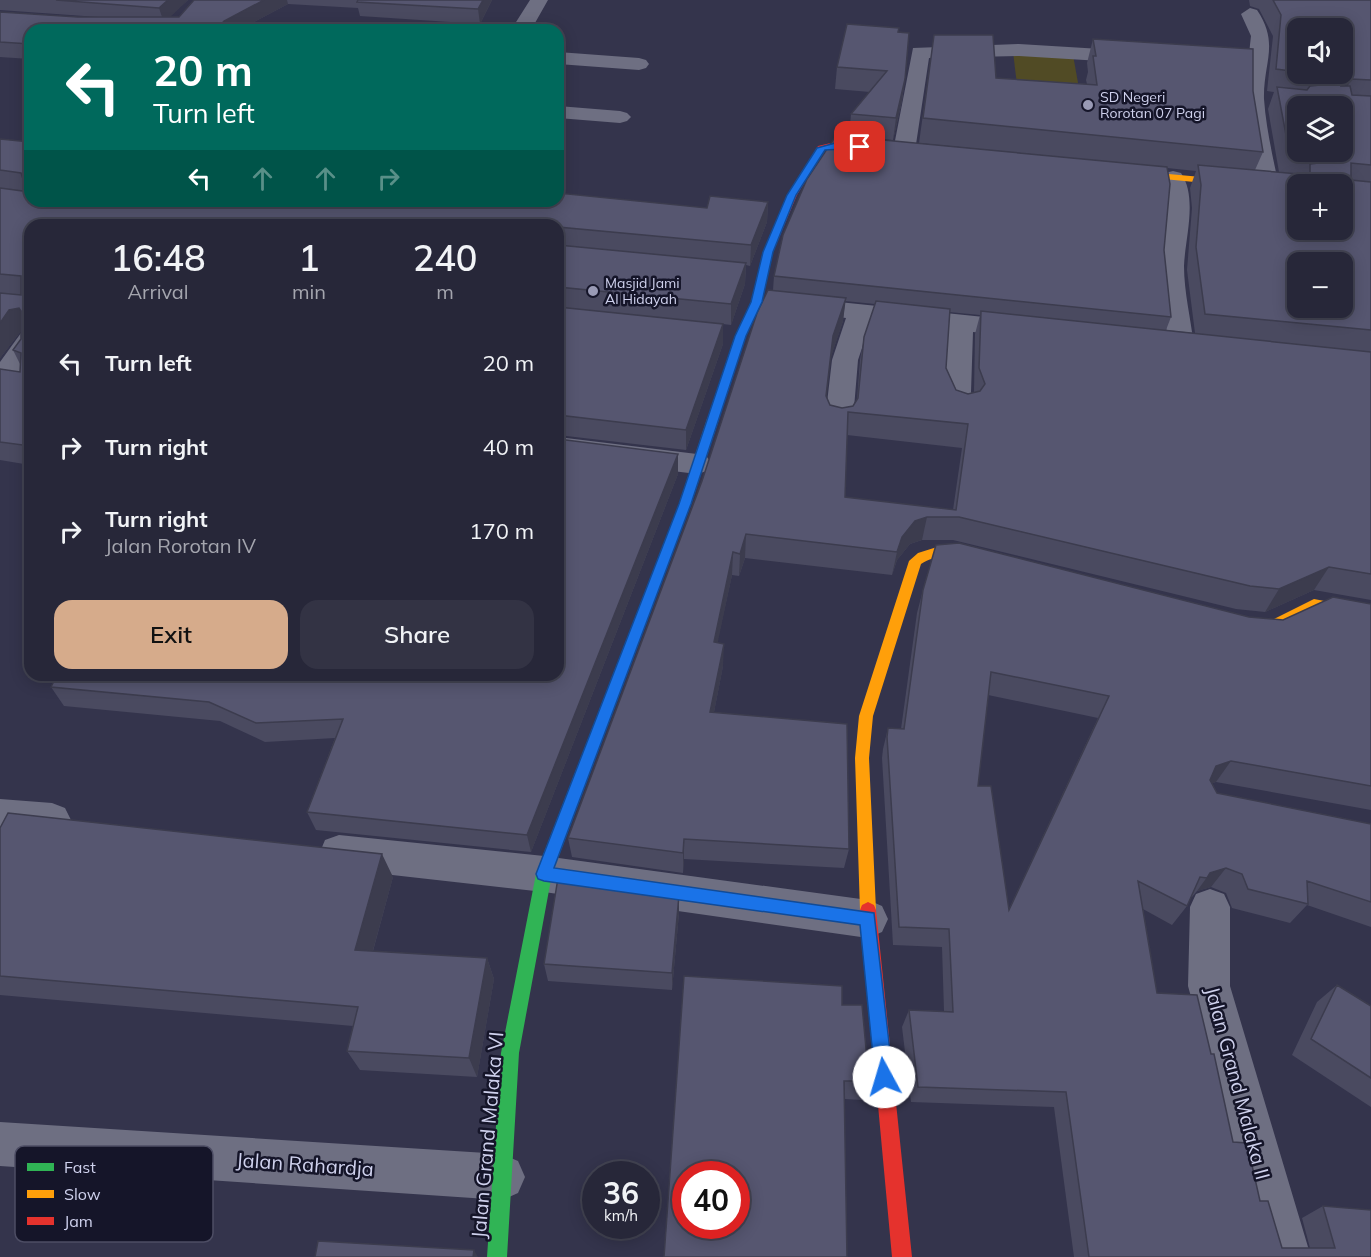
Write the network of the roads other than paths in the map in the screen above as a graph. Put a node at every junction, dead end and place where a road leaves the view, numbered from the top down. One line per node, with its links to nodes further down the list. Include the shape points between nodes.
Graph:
1 (539, 0): 3 (street)
2 (1250, 14): 8 (street, via 1261,36)
3 (525, 24)
4 (564, 58): 6 (street)
5 (1155, 58): 13 (street, via 1019,50 923,50 917,56)
6 (639, 64)
7 (1233, 64): 8 (street)
8 (1256, 66): 9 (street)
9 (1254, 98): 10 (street); 16 (street)
10 (1276, 101)
11 (564, 112): 12 (street)
12 (620, 117)
13 (909, 151): 18 (street, Jalan Grand Malaka VI, via 839,144 821,148 792,195 768,252 751,275)
14 (1114, 172): 15 (street)
15 (1173, 178): 16 (street); 23 (street, via 1178,201 1169,344)
16 (1268, 186): 17 (street)
17 (1287, 188)
18 (756, 302): 19 (street); 28 (street, Jalan Grand Malaka VI, via 729,335)
19 (861, 312): 20 (street); 26 (street, via 845,360)
20 (960, 322): 21 (street); 25 (street, via 957,392)
21 (1053, 332)
22 (24, 348): 24 (street, via 4,376)
23 (1210, 348)
24 (24, 381)
25 (963, 406)
26 (839, 420)
27 (564, 448): 28 (street)
28 (698, 464): 35 (street, Jalan Grand Malaka VI)
29 (987, 562): 37 (street, via 938,552 922,554 915,561 866,716 862,758)
30 (1371, 615): 31 (street, via 1314,604 1269,627)
31 (1246, 625)
32 (0, 815): 33 (street)
33 (83, 824)
34 (307, 848): 35 (street)
35 (544, 874): 37 (street); 41 (street, Jalan Grand Malaka VI, via 510,1053)
36 (1210, 907): 44 (street, Jalan Grand Malaka II, via 1209,986)
37 (868, 919): 43 (street)
38 (0, 1144): 39 (street, Jalan Rahardja)
39 (30, 1146)
40 (213, 1158): 41 (street, Jalan Rahardja)
41 (502, 1177): 42 (street, Jalan Grand Malaka VI)
42 (497, 1257)
43 (902, 1257)
44 (1287, 1257)

